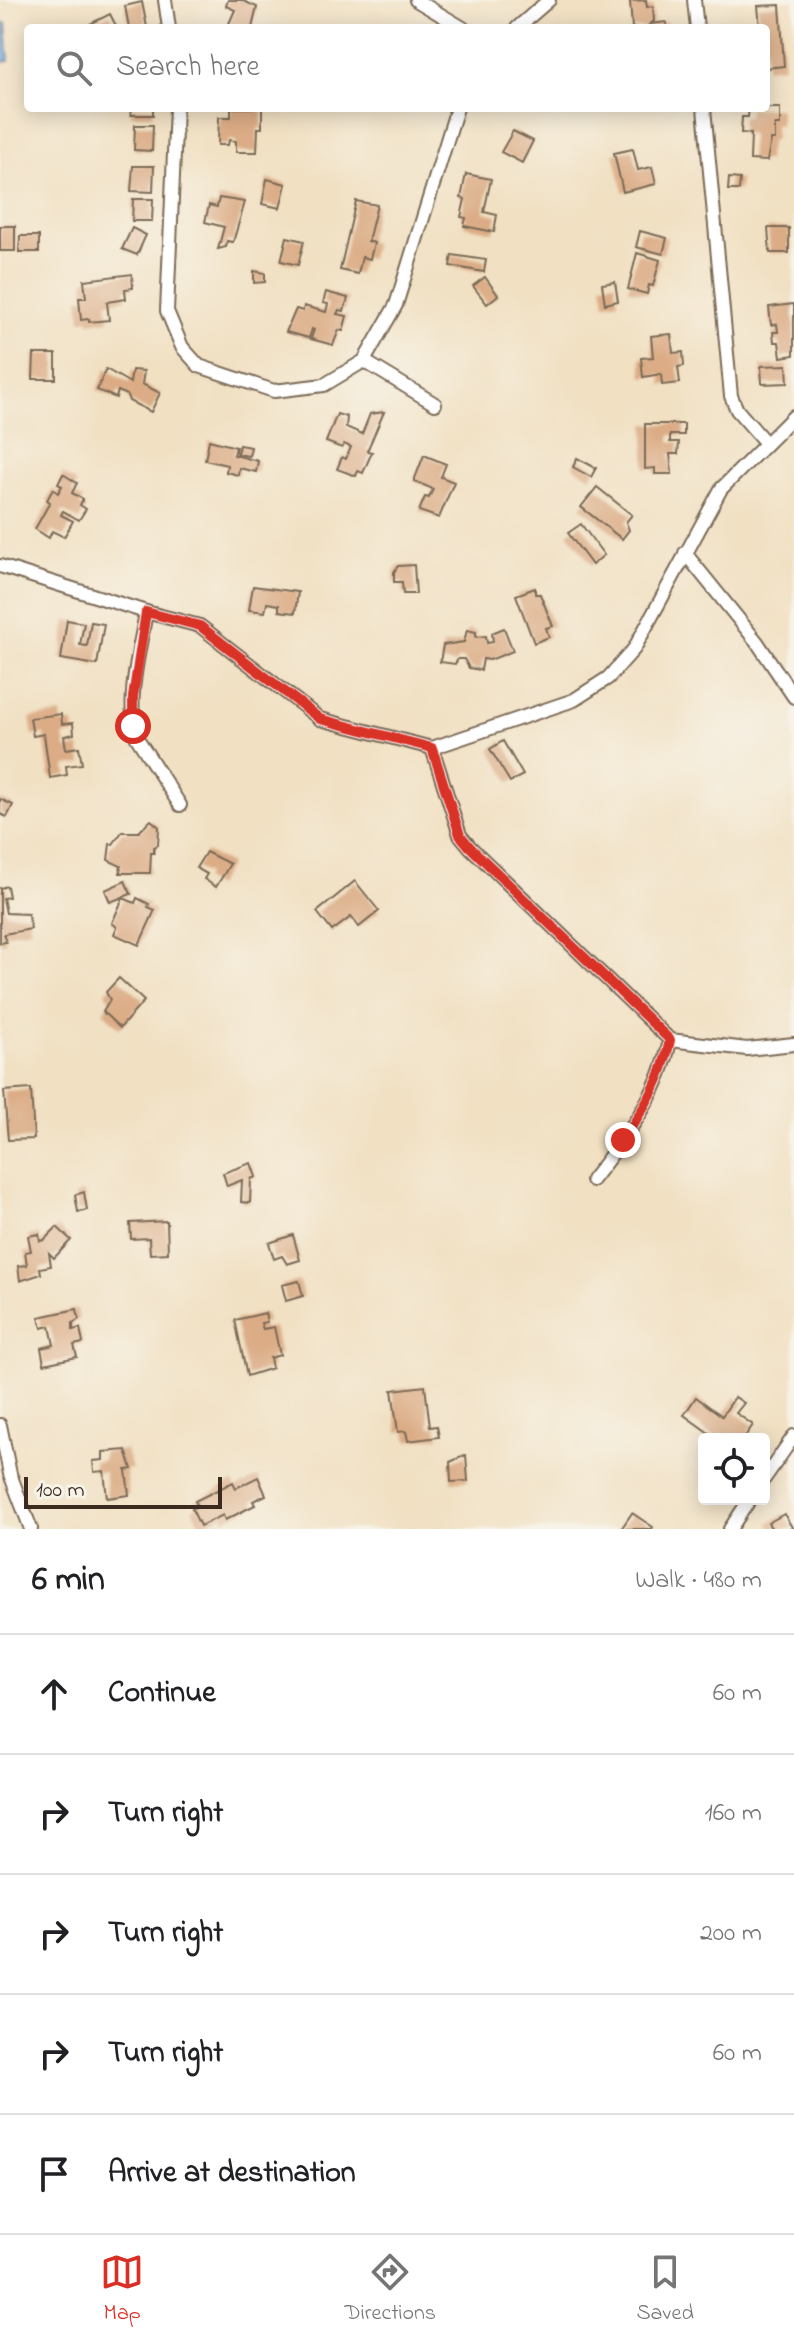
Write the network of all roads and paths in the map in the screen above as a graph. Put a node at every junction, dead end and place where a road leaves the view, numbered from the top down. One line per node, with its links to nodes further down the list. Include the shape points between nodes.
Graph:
1 (165, 0): 5 (street)
2 (416, 0): 6 (street)
3 (549, 0): 7 (street)
4 (694, 0): 8 (street)
5 (168, 24)
6 (456, 24)
7 (522, 24)
8 (697, 24)
9 (176, 112): 12 (street, via 167,311 182,347 199,366 274,391 324,385)
10 (456, 112): 12 (street, via 396,305)
11 (704, 112): 15 (street, via 731,396)
12 (364, 361): 13 (street)
13 (435, 404)
14 (794, 416): 15 (street)
15 (765, 442): 16 (street, via 721,489)
16 (685, 553): 19 (street); 20 (street, via 634,649 608,678 574,700)
17 (0, 566): 18 (street)
18 (146, 612): 20 (street, via 200,626 320,719); 21 (street, via 133,726)
19 (794, 697)
20 (432, 748): 22 (street, via 460,835)
21 (180, 805)
22 (670, 1040): 23 (street, via 747,1049); 24 (street, via 652,1095)
23 (794, 1044)
24 (592, 1180)
25 (0, 1425): 29 (street, via 10,1474)
26 (794, 1436): 27 (street)
27 (770, 1470)
28 (746, 1505): 30 (street)
29 (31, 1529)
30 (730, 1529)

